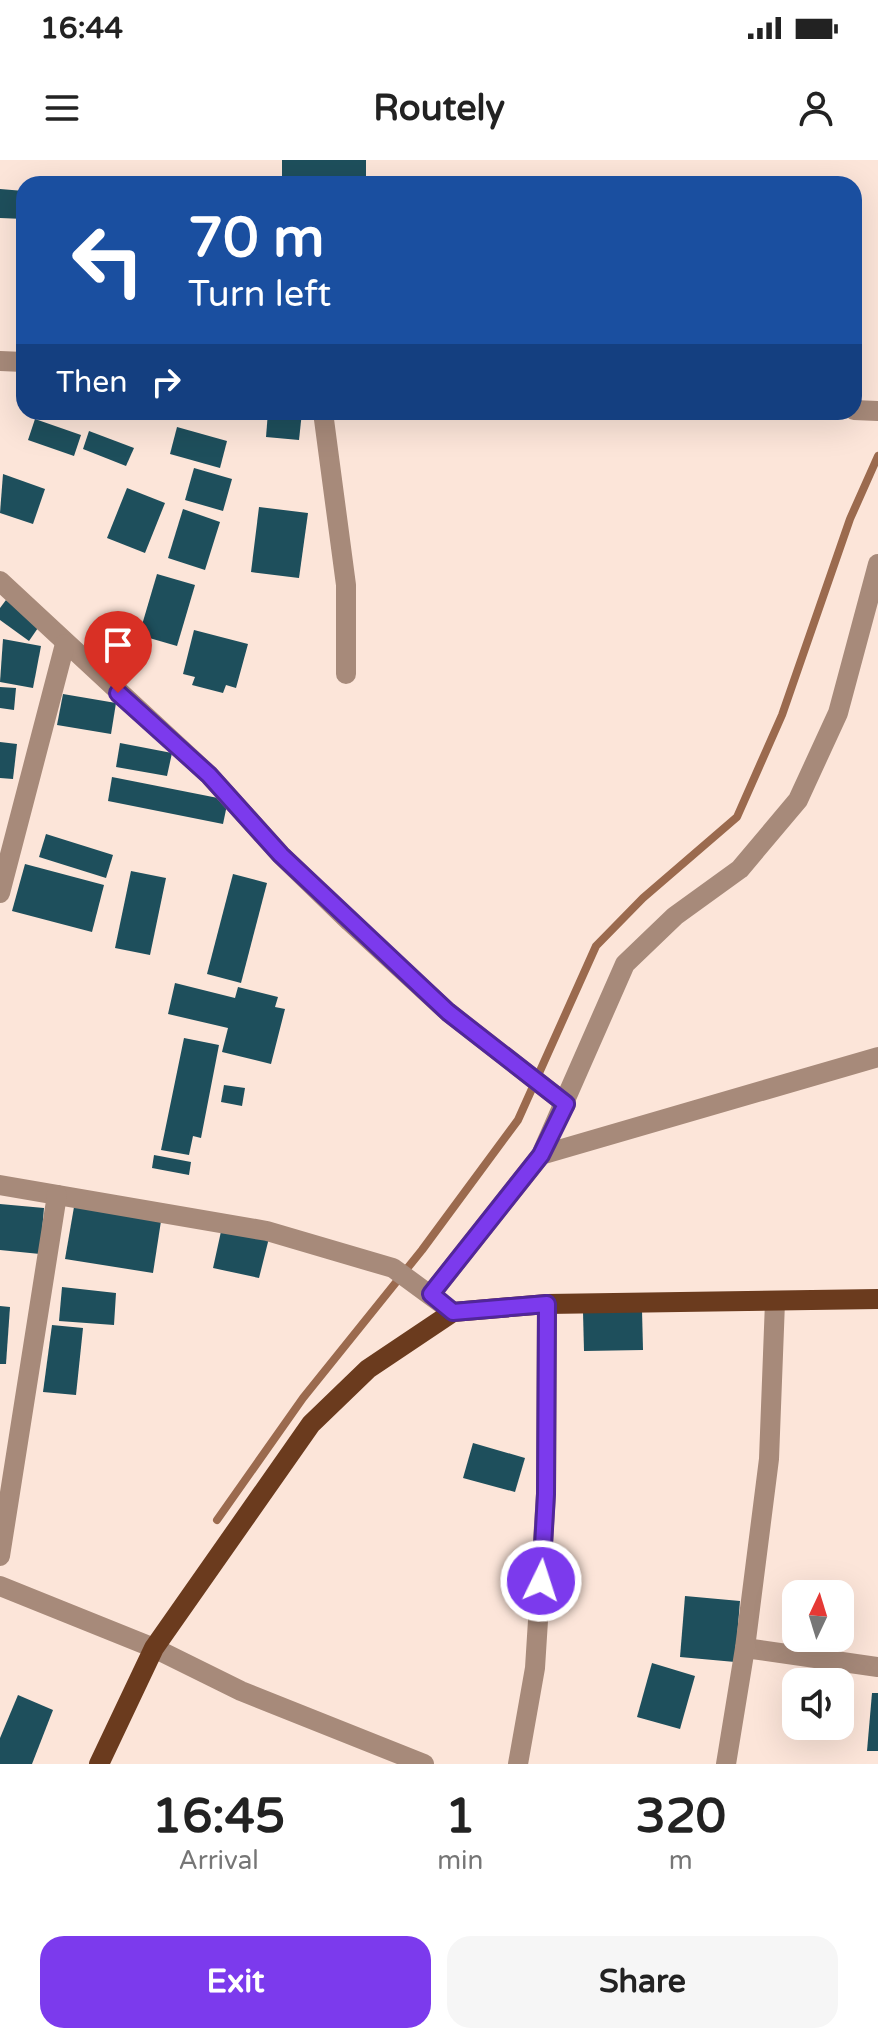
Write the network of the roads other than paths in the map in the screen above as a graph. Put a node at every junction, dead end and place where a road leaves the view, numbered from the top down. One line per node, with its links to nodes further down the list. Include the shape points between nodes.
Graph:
1 (324, 420): 5 (street, via 346,585)
2 (878, 564): 8 (street, via 838,713 798,800 740,869 675,916 625,964)
3 (0, 581): 4 (street)
4 (65, 644): 6 (street); 8 (street, via 209,775 350,922 448,1012)
5 (346, 674)
6 (0, 893)
7 (878, 1057): 9 (street)
8 (560, 1099): 9 (street)
9 (541, 1155): 12 (street)
10 (0, 1185): 11 (street)
11 (57, 1195): 12 (street, via 267,1231 401,1275); 17 (street)
12 (431, 1294): 16 (street)
13 (878, 1299): 14 (main road)
14 (775, 1302): 15 (main road); 20 (street, via 769,1459)
15 (547, 1304): 16 (main road); 24 (street, via 546,1494 535,1668)
16 (453, 1312): 19 (main road, via 368,1369 311,1424)
17 (0, 1556)
18 (0, 1586): 19 (street)
19 (154, 1648): 22 (street, via 241,1691); 23 (main road)
20 (745, 1648): 21 (street); 25 (street)
21 (878, 1667)
22 (411, 1762)
23 (99, 1764)
24 (518, 1764)
25 (726, 1764)

